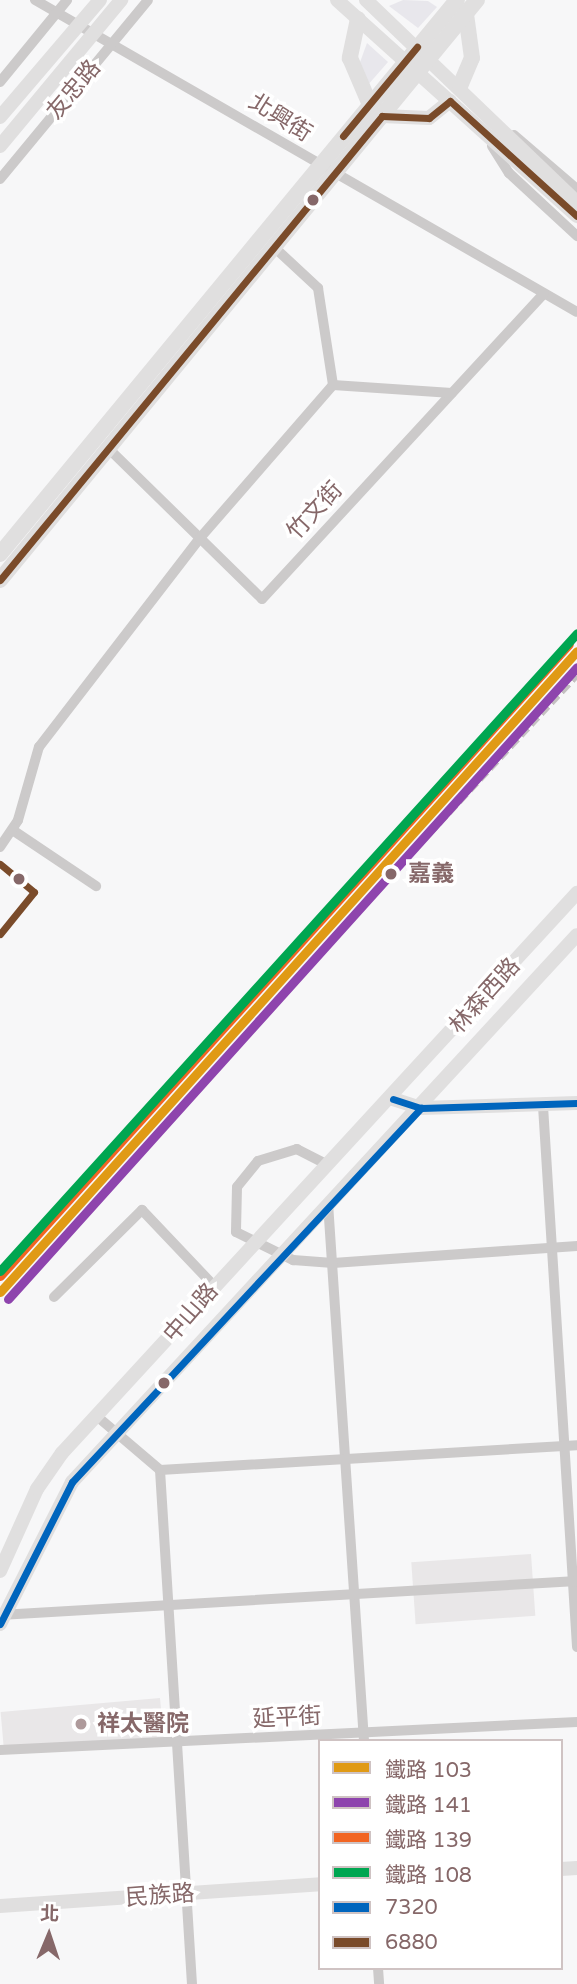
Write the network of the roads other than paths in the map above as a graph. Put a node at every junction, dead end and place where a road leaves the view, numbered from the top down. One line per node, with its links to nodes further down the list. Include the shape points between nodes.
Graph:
1 (35, 0): 10 (street, 北興街)
2 (67, 0): 10 (street)
3 (100, 0): 12 (main road, 友忠路)
4 (121, 0): 13 (main road, 友忠路)
5 (148, 0): 14 (street, 友忠路)
6 (337, 0): 11 (main road)
7 (477, 0): 9 (main road)
8 (372, 1): 15 (main road)
9 (456, 4): 15 (main road); 16 (main road); 20 (main road, via 472,58)
10 (56, 14): 12 (street, 北興街); 19 (street)
11 (358, 19): 17 (main road); 22 (main road, via 350,58)
12 (78, 27): 13 (street, 北興街); 24 (main road, 友忠路)
13 (93, 36): 14 (street, 北興街); 25 (main road, 友忠路)
14 (112, 44): 27 (street, 北興街); 29 (street, 友忠路)
15 (418, 47): 16 (main road); 17 (main road)
16 (430, 59): 18 (main road); 20 (main road)
17 (404, 61): 18 (main road); 22 (main road)
18 (419, 73): 21 (main road); 22 (main road)
19 (0, 82)
20 (460, 86): 23 (main road)
21 (450, 101): 22 (main road, via 429,118); 23 (main road)
22 (376, 111): 27 (main road); 28 (main road)
23 (477, 116): 26 (main road); 26 (street); 30 (street, via 536,144); 35 (street, via 509,173)
24 (0, 117)
25 (0, 146)
26 (517, 154): 31 (street); 32 (main road); 33 (main road); 34 (street)
27 (318, 166): 28 (street, 北興街); 43 (main road)
28 (335, 175): 36 (main road); 37 (street, 北興街)
29 (0, 179)
30 (577, 180)
31 (577, 189)
32 (577, 202)
33 (577, 216)
34 (577, 228)
35 (577, 236)
36 (275, 248): 39 (street, via 318,288); 41 (main road)
37 (543, 294): 38 (street, 北興街); 40 (street, 竹文街)
38 (577, 312)
39 (333, 385): 40 (street); 42 (street)
40 (452, 393): 42 (street, 竹文街, via 262,599)
41 (109, 449): 42 (street, 竹文街); 44 (main road)
42 (200, 538): 45 (street, via 39,747)
43 (0, 554)
44 (0, 580)
45 (13, 831): 46 (street); 47 (street)
46 (0, 847)
47 (96, 886)
48 (577, 893): 49 (main road, 林森西路)
49 (570, 908): 51 (main road, 林森西路)
50 (577, 935): 54 (main road, 林森西路)
51 (393, 1099): 54 (main road); 55 (main road, 中山路)
52 (577, 1103): 53 (main road)
53 (543, 1106): 54 (main road); 59 (street)
54 (421, 1108): 56 (main road, 中山路)
55 (326, 1164): 57 (main road, 中山路); 57 (street, via 297,1149 271,1154 245,1171 234,1203 236,1233)
56 (328, 1203): 60 (main road, 中山路); 61 (street)
57 (253, 1241): 60 (street); 62 (main road, 中山路)
58 (577, 1246): 59 (street)
59 (550, 1247): 61 (street); 67 (street)
60 (280, 1254): 61 (street); 65 (main road, 中山路)
61 (333, 1263): 68 (street)
62 (214, 1286): 63 (street, via 142,1210); 64 (main road, 中山路)
63 (54, 1297)
64 (99, 1418): 65 (street); 70 (main road, 中山路, via 48,1470)
65 (116, 1436): 69 (street); 74 (main road, 中山路, via 63,1495)
66 (577, 1445): 67 (street)
67 (564, 1446): 68 (street); 71 (street)
68 (348, 1459): 69 (street); 72 (street)
69 (160, 1471): 73 (street)
70 (0, 1571)
71 (575, 1581): 72 (street); 75 (street)
72 (356, 1597): 73 (street); 77 (street)
73 (167, 1607): 74 (street); 78 (street)
74 (1, 1619)
75 (577, 1647)
76 (577, 1722): 77 (street, 延平街)
77 (364, 1737): 78 (street, 延平街)
78 (177, 1745): 79 (street, 延平街); 81 (street)
79 (0, 1750)
80 (318, 1884): 81 (main road, 民族路)
81 (186, 1895): 82 (main road, 民族路); 83 (street)
82 (0, 1906)
83 (192, 1984)

